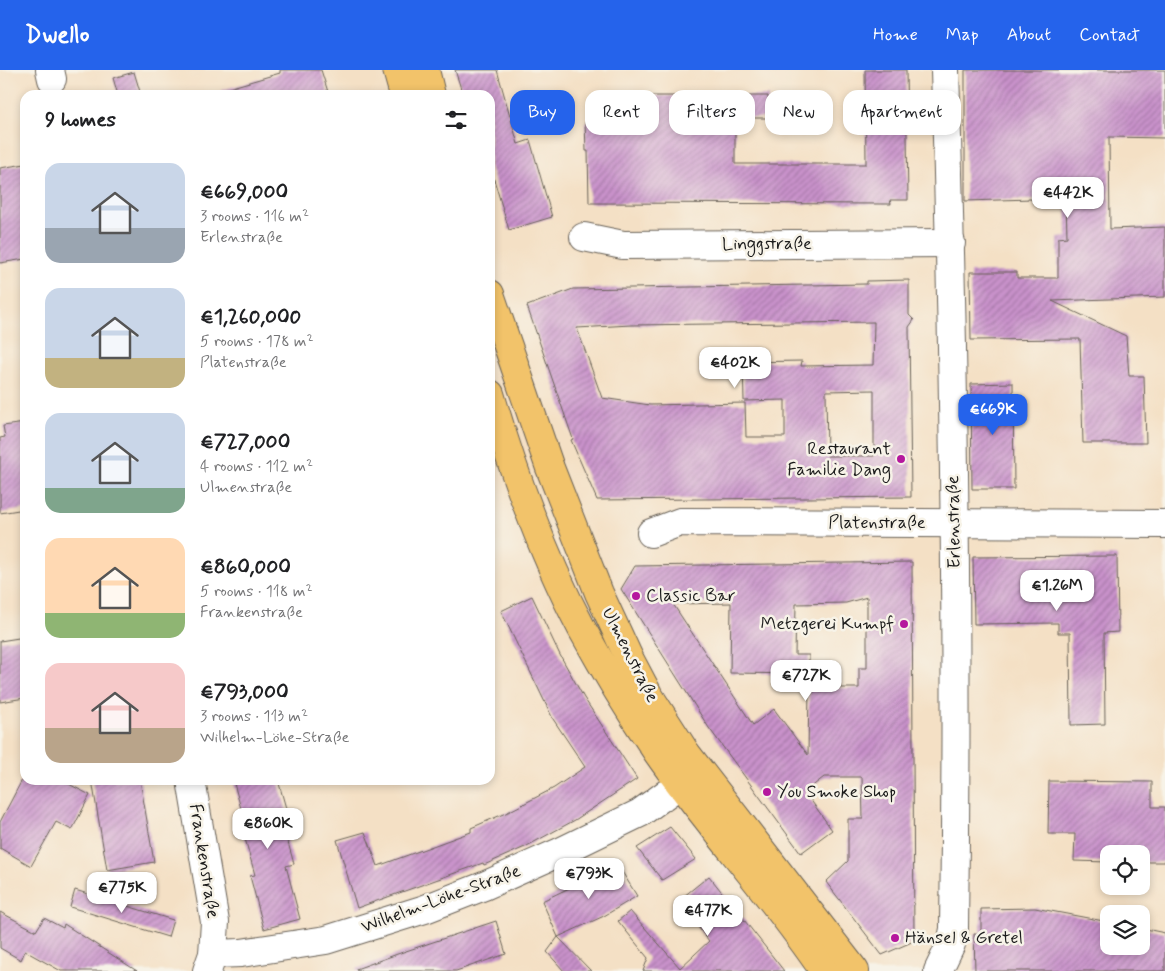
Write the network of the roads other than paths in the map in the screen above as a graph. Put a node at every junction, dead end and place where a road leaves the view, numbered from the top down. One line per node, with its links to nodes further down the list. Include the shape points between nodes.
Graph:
1 (396, 70): 4 (main road)
2 (424, 70): 5 (main road)
3 (945, 70): 7 (street, Erlenstraße)
4 (402, 90)
5 (430, 90)
6 (584, 237): 7 (street, Linggstraße, via 623,245)
7 (951, 243): 10 (street, Erlenstraße)
8 (495, 309): 17 (main road, Ulmenstraße, via 572,525 632,665 686,752)
9 (495, 409): 13 (main road, Ulmenstraße, via 541,537 578,620 639,724)
10 (954, 524): 11 (street, Platenstraße); 12 (street, Platenstraße, via 680,522); 18 (street, Erlenstraße, via 957,760 954,929 951,944)
11 (1165, 524)
12 (651, 533)
13 (680, 784): 15 (street, Wilhelm-Löhe-Straße, via 640,813 484,886 425,909 326,940 241,953); 16 (main road, Ulmenstraße)
14 (193, 785): 15 (street, Frankenstraße, via 214,915)
15 (210, 963)
16 (824, 971)
17 (855, 971)
18 (938, 971)

